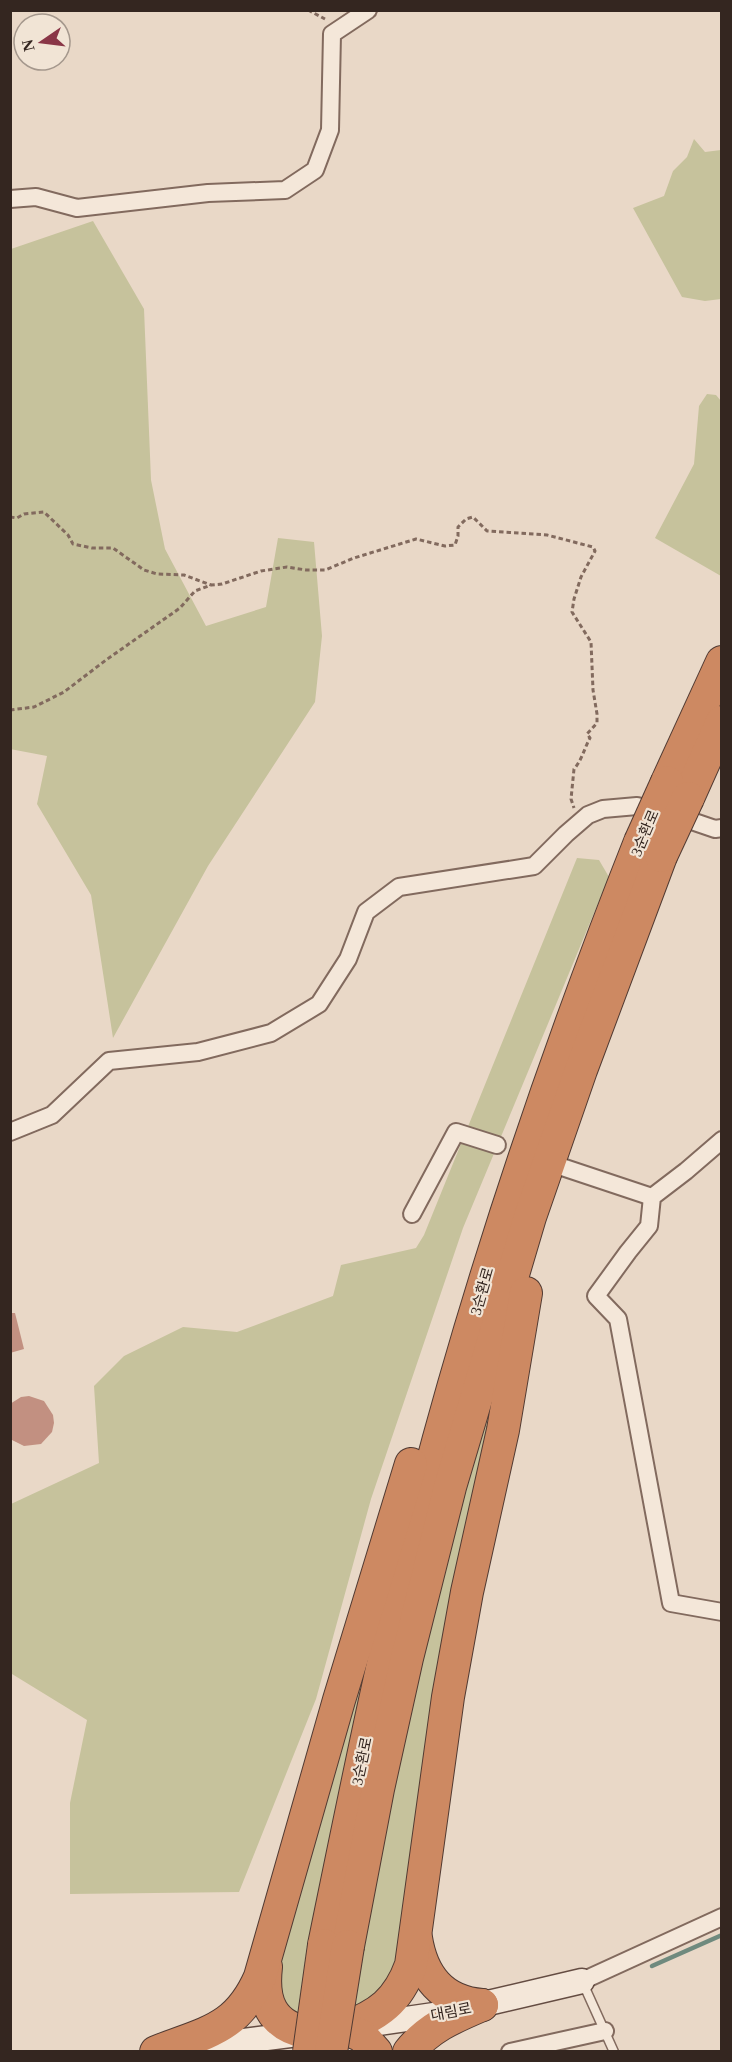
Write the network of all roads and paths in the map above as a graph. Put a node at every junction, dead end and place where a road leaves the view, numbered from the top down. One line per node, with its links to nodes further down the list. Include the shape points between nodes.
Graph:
1 (368, 10): 2 (street, via 332,34 330,130 315,170 285,190 208,193 77,208 36,197)
2 (10, 199)
3 (10, 517): 4 (path, via 44,512 73,544 114,548 144,570 184,575)
4 (211, 585): 6 (path, via 195,591 180,608 64,692 34,707); 9 (path, via 287,567 325,570 416,539 455,545 458,527 473,517 487,531 548,535 593,547 595,551 581,577 572,612 591,642 597,714 597,723 587,734 590,738 571,782 573,807)
5 (722, 662): 8 (highway, 3순환로)
6 (10, 710)
7 (722, 722): 8 (highway, 3순환로)
8 (677, 790): 11 (highway, 3순환로, bridge)
9 (588, 815): 10 (street, via 603,809 637,806); 13 (street, via 534,866 399,887 366,912 348,958 319,1004 271,1033 198,1052 109,1061 52,1115)
10 (722, 828)
11 (650, 849): 12 (highway, 3순환로, via 588,974); 16 (highway, 3순환로)
12 (564, 1044): 22 (highway, 3순환로, via 492,1255 424,1493 371,1717); 23 (highway, via 411,1465)
13 (10, 1132)
14 (722, 1140): 17 (street)
15 (497, 1144): 18 (street, via 456,1132)
16 (555, 1160): 17 (street); 21 (highway, via 448,1697); 22 (highway, 3순환로, via 530,1217 450,1488)
17 (652, 1197): 19 (street, via 649,1226 596,1296 618,1319 671,1603)
18 (412, 1214)
19 (722, 1612)
20 (722, 1917): 24 (street, 대림로)
21 (416, 1938): 25 (highway, via 423,1967 436,1984 462,2002); 27 (highway, via 411,1965 395,1997 371,2016)
22 (336, 1945): 27 (highway, bridge)
23 (266, 1961): 27 (highway, via 265,1988 272,2011 287,2027); 28 (highway, via 253,1994 232,2019)
24 (582, 1981): 25 (street, 대림로); 26 (lane)
25 (482, 2006): 27 (street, 대림로); 32 (highway, via 433,2028)
26 (605, 2031): 33 (street); 34 (lane)
27 (323, 2041): 29 (street, 대림로); 30 (highway); 31 (highway, via 363,2036)
28 (156, 2052)
29 (166, 2052)
30 (280, 2052)
31 (376, 2052)
32 (409, 2052)
33 (510, 2052)
34 (614, 2052)

